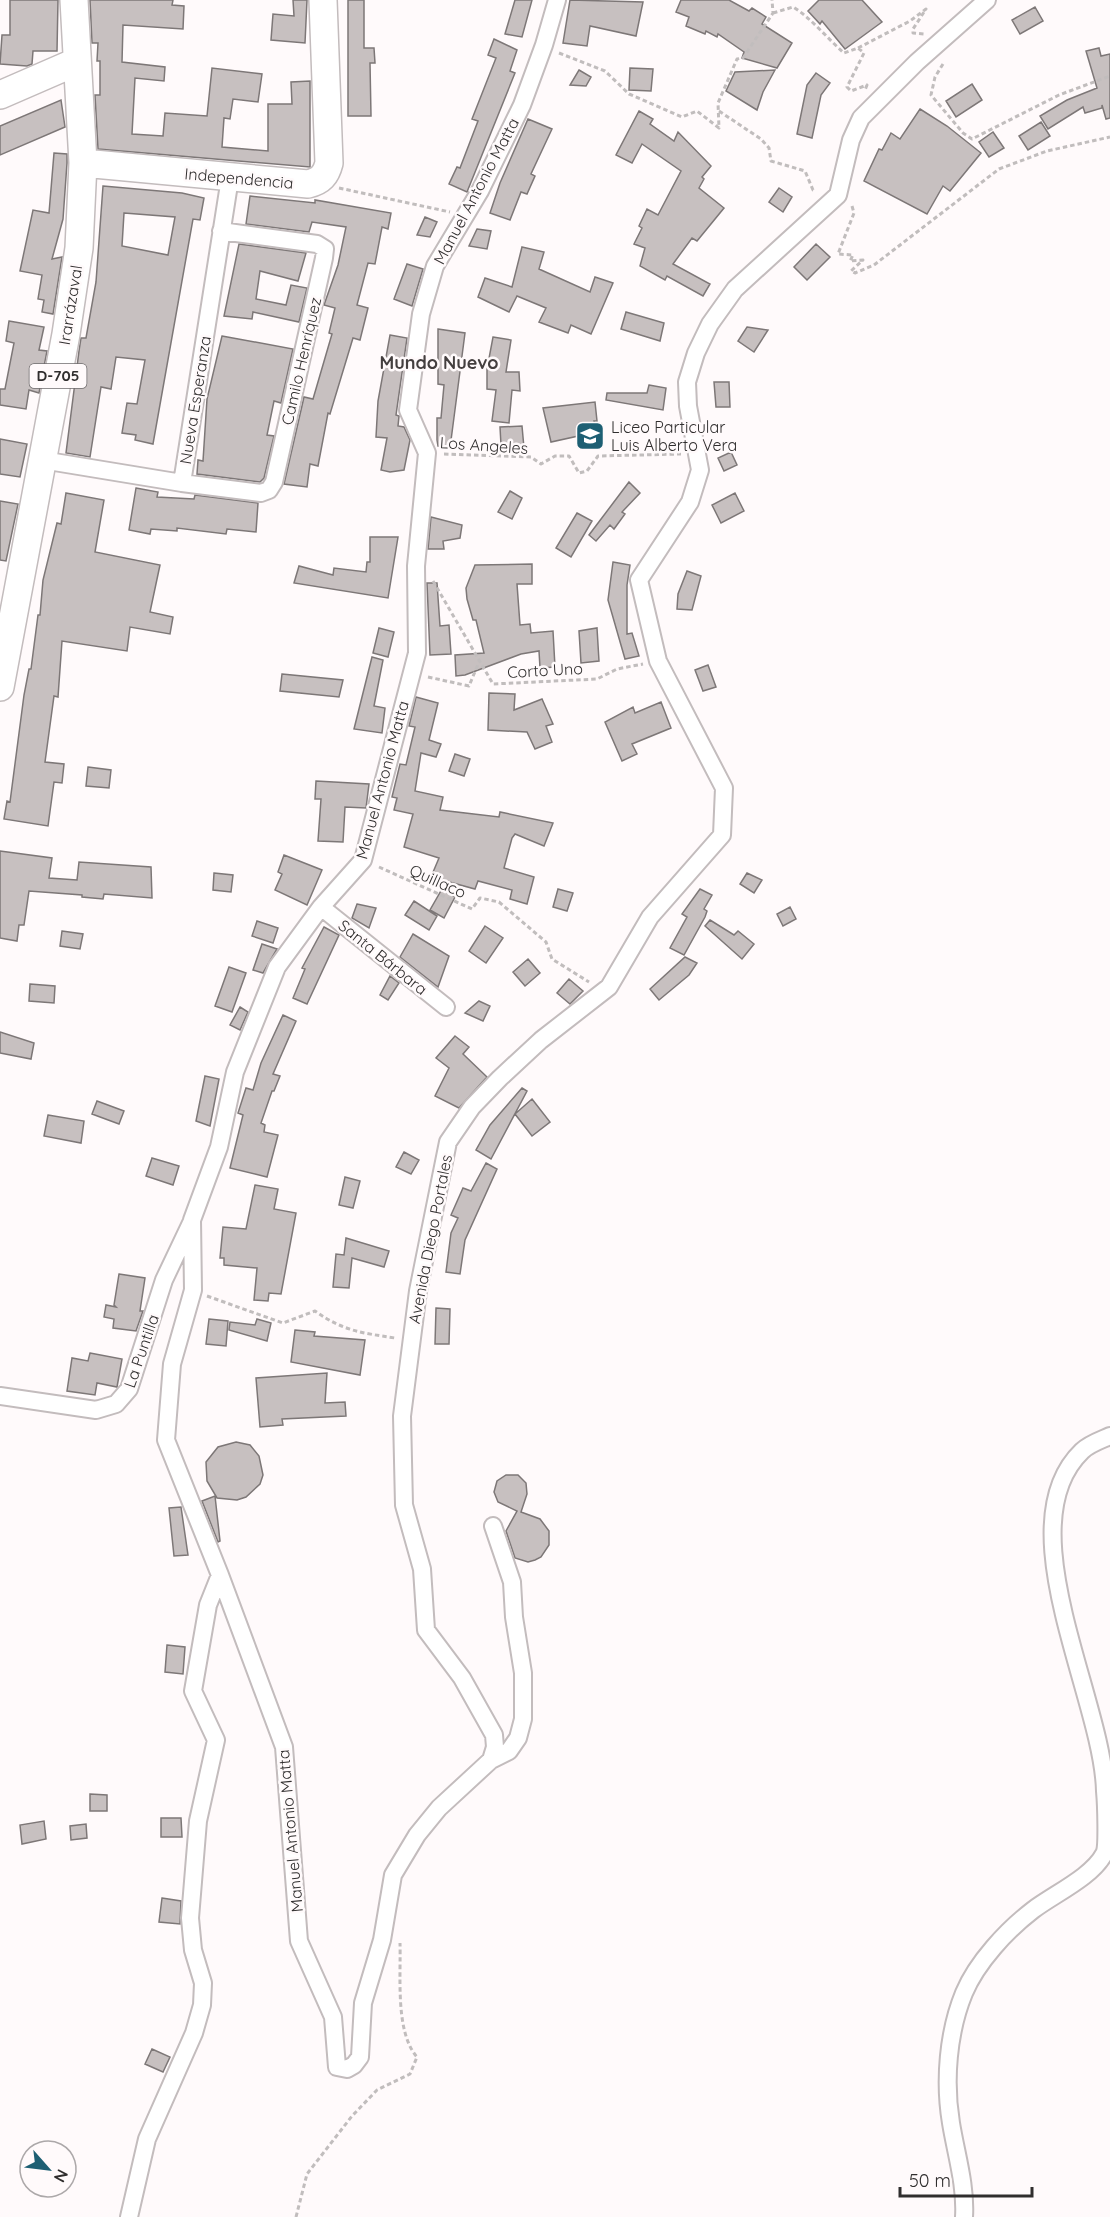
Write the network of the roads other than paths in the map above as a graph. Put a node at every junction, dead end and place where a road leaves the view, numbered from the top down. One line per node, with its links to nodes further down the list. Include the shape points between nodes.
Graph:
1 (74, 0): 5 (main road, Irarrázaval)
2 (323, 0): 8 (main road, Independencia, via 329,163 322,178 308,184)
3 (557, 0): 13 (street, Manuel Antonio Matta, via 512,126 480,191 435,266 421,314 408,410 427,453 417,557 417,653 363,860)
4 (987, 0): 20 (street, Avenida Diego Portales, via 916,62 861,118 851,140 837,195 735,289 710,324 696,353 687,382 700,470 690,502 639,580 658,661 724,788 722,835 650,917 609,987 541,1040 501,1078 472,1107 448,1142 418,1291 402,1416 404,1505 422,1569 426,1630 462,1678 494,1734)
5 (76, 62): 6 (main road); 7 (main road, Irarrázaval / D-705)
6 (0, 95)
7 (83, 163): 8 (main road, Independencia); 10 (main road, Irarrázaval / D-705, via 74,288)
8 (230, 178): 9 (street, Nueva Esperanza)
9 (221, 231): 11 (street, Nueva Esperanza); 11 (street, Camilo Henríquez, via 317,244 325,249 324,258 274,482 269,490 261,493)
10 (42, 460): 11 (street, Nueva Esperanza); 12 (main road, Irarrázaval / D-705)
11 (182, 483)
12 (0, 687)
13 (321, 907): 14 (street, Santa Bárbara); 15 (street, Manuel Antonio Matta, via 277,967 235,1072 219,1147)
14 (446, 1007)
15 (192, 1220): 16 (street, La Puntilla, via 168,1270 133,1380 123,1397 96,1410); 19 (street, Manuel Antonio Matta, via 193,1290 172,1364 166,1440)
16 (0, 1396)
17 (1110, 1436): 22 (street, via 1083,1449 1066,1470 1055,1498 1052,1524 1058,1585 1102,1759 1106,1852 1096,1866 1033,1910 1005,1937 965,1990 957,2014 947,2095 962,2177)
18 (493, 1526): 20 (street, via 512,1582 523,1673 523,1719 518,1738 509,1751)
19 (220, 1575): 20 (street, Manuel Antonio Matta, via 284,1747 299,1941 333,2017 337,2067 347,2069 360,2057 363,2003 382,1940 393,1875 439,1808); 21 (street, via 208,1605 193,1691 216,1740 198,1821 190,1918 193,1950 203,1983 202,2005 194,2033 147,2139)
20 (491, 1760)
21 (129, 2217)
22 (964, 2217)

